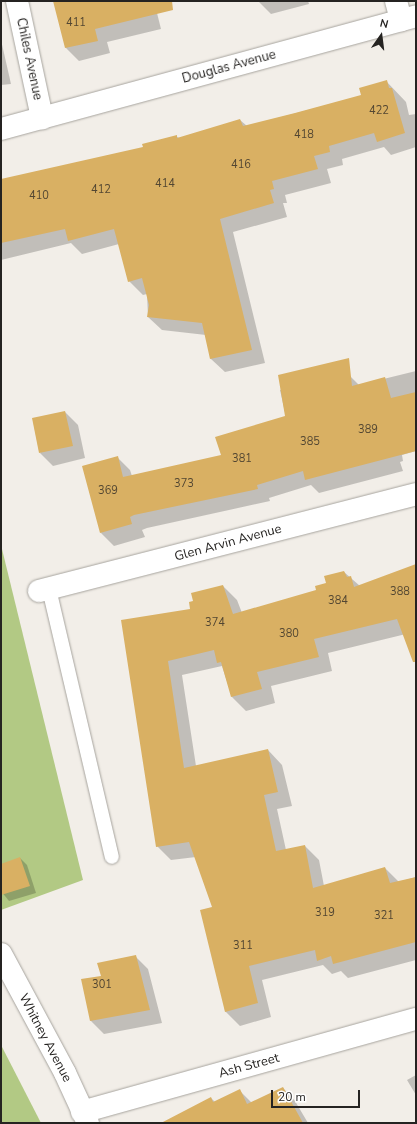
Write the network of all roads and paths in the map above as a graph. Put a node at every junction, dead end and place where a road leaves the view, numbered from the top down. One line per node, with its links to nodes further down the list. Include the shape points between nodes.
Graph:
1 (17, 1): 3 (street, Chiles Avenue)
2 (404, 12): 3 (street, Douglas Avenue)
3 (42, 118): 4 (street, Douglas Avenue)
4 (1, 128)
5 (416, 494): 6 (street, Glen Arvin Avenue)
6 (44, 590): 7 (lane)
7 (112, 857)
8 (1, 954): 10 (street, Whitney Avenue, via 65,1073)
9 (416, 1020): 10 (street, Ash Street)
10 (85, 1117)

